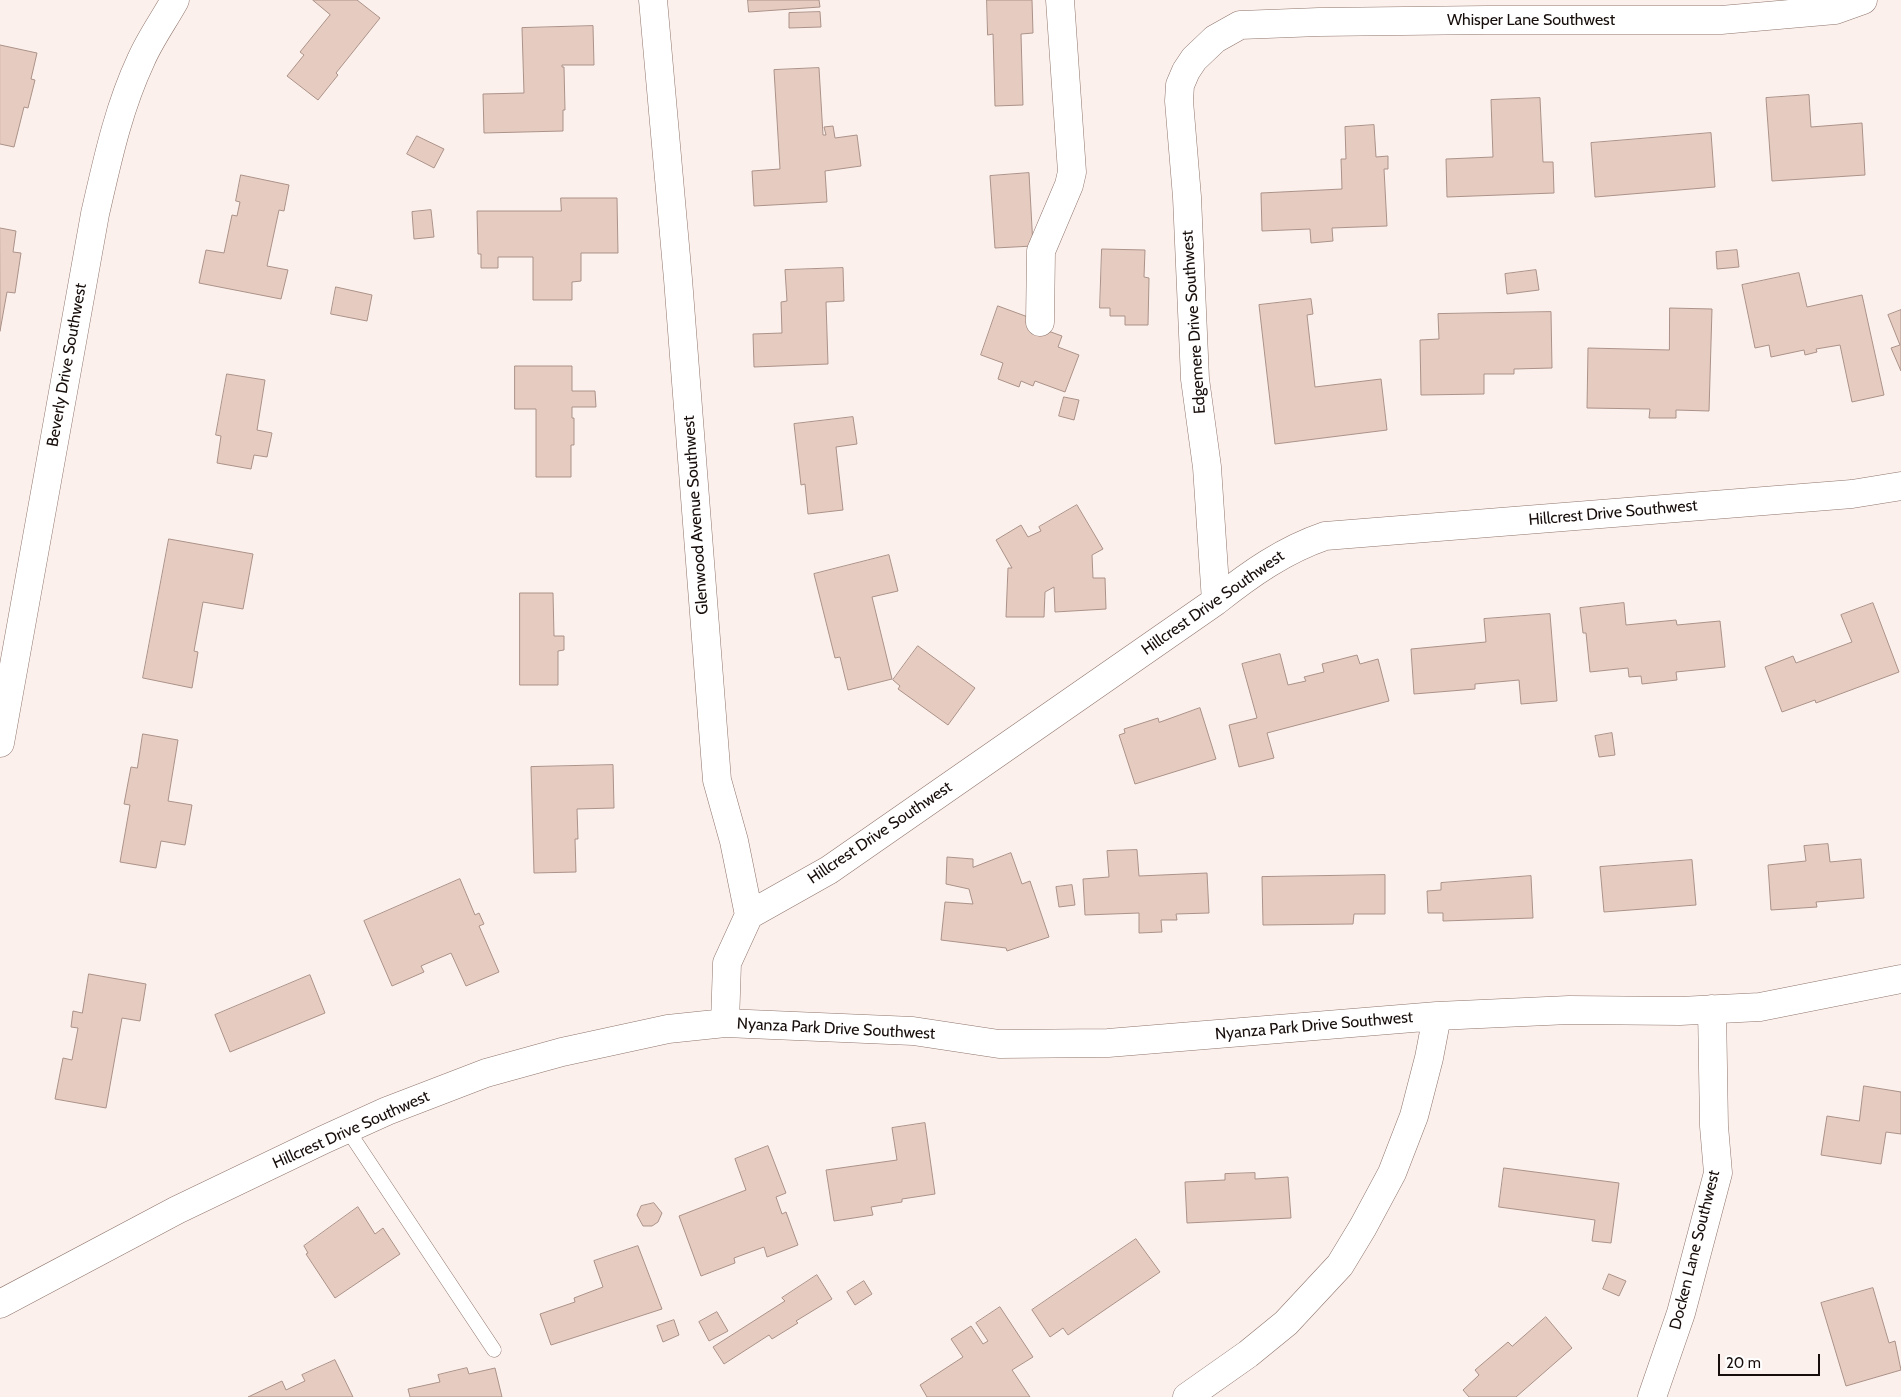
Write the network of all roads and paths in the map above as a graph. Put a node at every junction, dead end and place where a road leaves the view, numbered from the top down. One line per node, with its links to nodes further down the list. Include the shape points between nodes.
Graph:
1 (175, 0): 10 (street, Beverly Drive Southwest, via 141,60 123,105 107,160)
2 (653, 0): 11 (street, Glenwood Avenue Southwest, via 717,780)
3 (1060, 0): 7 (street, via 1072,172 1041,250)
4 (1864, 0): 5 (street, Whisper Lane Southwest, via 1835,10 1721,20 1488,20)
5 (1318, 11): 6 (street, Whisper Lane Southwest, via 1240,25 1215,38)
6 (1204, 50): 9 (street, Edgemere Drive Southwest, via 1186,71 1180,85 1180,101 1195,380 1207,467)
7 (1040, 322)
8 (1901, 486): 9 (street, Hillcrest Drive Southwest, via 1852,494 1325,536 1279,556)
9 (1216, 601): 11 (street, Hillcrest Drive Southwest, via 829,870)
10 (0, 743)
11 (749, 915): 15 (street, via 728,963)
12 (1901, 979): 13 (street, Nyanza Park Drive Southwest, via 1760,1007)
13 (1712, 1009): 14 (street, Nyanza Park Drive Southwest, via 1570,1010); 20 (street, Docken Lane Southwest, via 1718,1173 1681,1313)
14 (1437, 1016): 15 (street, Nyanza Park Drive Southwest, via 1108,1043 1009,1044 913,1031); 19 (street, via 1414,1116 1392,1173 1340,1265 1286,1323)
15 (726, 1023): 16 (street, Hillcrest Drive Southwest, via 668,1029 524,1062 486,1073)
16 (347, 1129): 17 (street, Hillcrest Drive Southwest, via 177,1210); 18 (lane)
17 (0, 1304)
18 (494, 1350)
19 (1187, 1397)
20 (1652, 1397)

